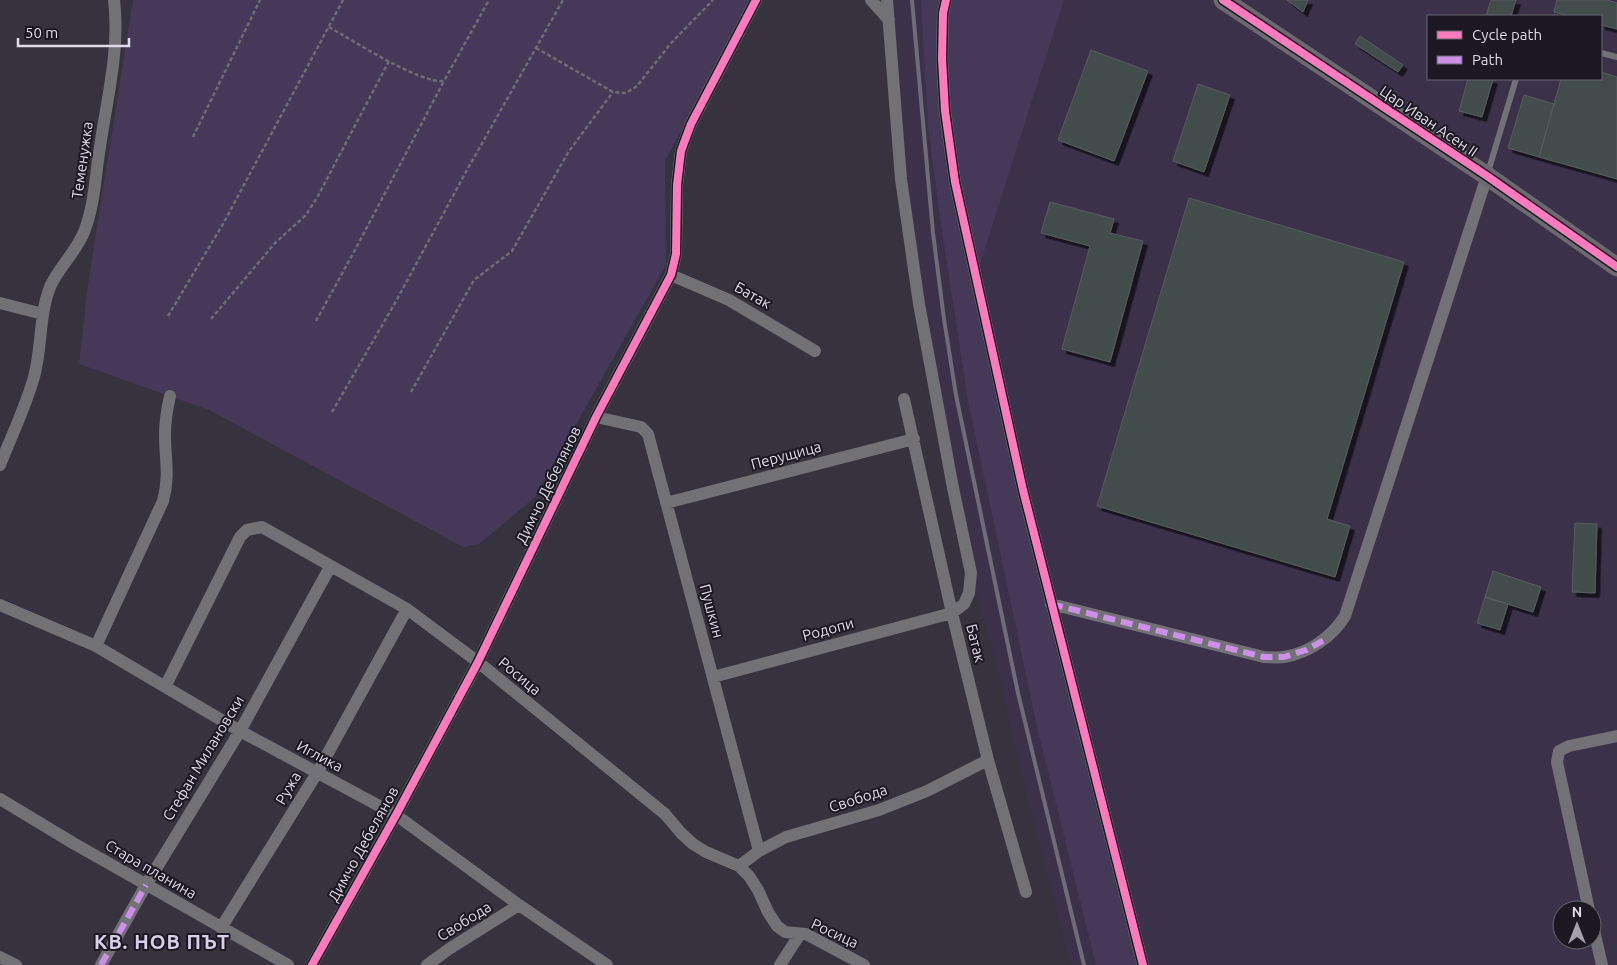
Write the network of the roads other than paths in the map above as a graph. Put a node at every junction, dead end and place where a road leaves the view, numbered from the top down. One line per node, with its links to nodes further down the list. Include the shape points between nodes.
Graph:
1 (114, 0): 15 (street, Теменужка, via 116,50 90,218 50,288)
2 (756, 0): 13 (street, Димчо Дебелянов, via 690,124 681,150 676,254)
3 (871, 0): 7 (street)
4 (887, 0): 7 (street)
5 (946, 0): 24 (street, via 942,59 955,182)
6 (1223, 0): 11 (main road, Цар Иван Асен II)
7 (889, 20): 27 (street, via 900,179 952,488 972,572 964,604)
8 (1602, 52): 9 (lane)
9 (1617, 57)
10 (1516, 80): 11 (lane)
11 (1486, 176): 12 (main road, Цар Иван Асен II); 24 (street, via 1345,616 1328,638 1284,657 1264,657)
12 (1617, 267)
13 (671, 275): 16 (street, Батак, via 729,300); 19 (street, Димчо Дебелянов)
14 (0, 302): 15 (street)
15 (44, 314): 21 (street, Теменужка, via 34,376)
16 (815, 351)
17 (170, 396): 28 (street, via 165,436 168,484 163,501)
18 (904, 399): 20 (street, Батак)
19 (596, 417): 22 (street, Пушкин, via 641,427 648,434); 29 (street, Димчо Дебелянов)
20 (914, 439): 22 (street, Перущица); 27 (street, Батак)
21 (0, 465)
22 (666, 503): 30 (street, Пушкин)
23 (330, 567): 26 (street, Росица); 31 (street, Росица, via 262,526 247,530 240,537); 32 (street, Стефан Милановски)
24 (1051, 604): 56 (street)
25 (0, 605): 28 (street, Иглика)
26 (406, 609): 29 (street, Росица); 35 (street, Ружа)
27 (952, 613): 30 (street, Родопи); 34 (street, Батак)
28 (96, 646): 31 (street, Иглика)
29 (478, 662): 37 (street, Димчо Дебелянов); 39 (street, Росица, via 665,814 693,844)
30 (713, 677): 38 (street, Пушкин)
31 (165, 687): 32 (street, Иглика)
32 (240, 731): 35 (street, Иглика); 40 (street, Стефан Милановски)
33 (1617, 736): 42 (street, via 1568,746 1559,751 1557,762)
34 (988, 760): 38 (street, Свобода, via 887,807 786,837); 41 (street, Батак)
35 (316, 773): 37 (street, Иглика); 44 (street, Ружа)
36 (0, 799): 40 (street, Стара планина)
37 (396, 816): 43 (street, Иглика); 51 (street, Димчо Дебелянов)
38 (759, 851): 39 (street, Свобода)
39 (738, 866): 45 (street, Росица, via 758,890 777,926 785,932)
40 (146, 885): 44 (street, Стара планина); 49 (street, Стефан Милановски)
41 (1026, 892)
42 (1587, 900)
43 (519, 905): 52 (street, Свобода); 53 (street, Иглика)
44 (221, 928): 50 (street, Стара планина)
45 (800, 934): 54 (street); 55 (street, Росица, via 806,934)
46 (1599, 950): 57 (street)
47 (0, 957): 48 (street)
48 (16, 965)
49 (101, 965)
50 (288, 965)
51 (312, 965)
52 (427, 965)
53 (607, 965)
54 (780, 965)
55 (864, 965)
56 (1144, 965)
57 (1602, 965)

